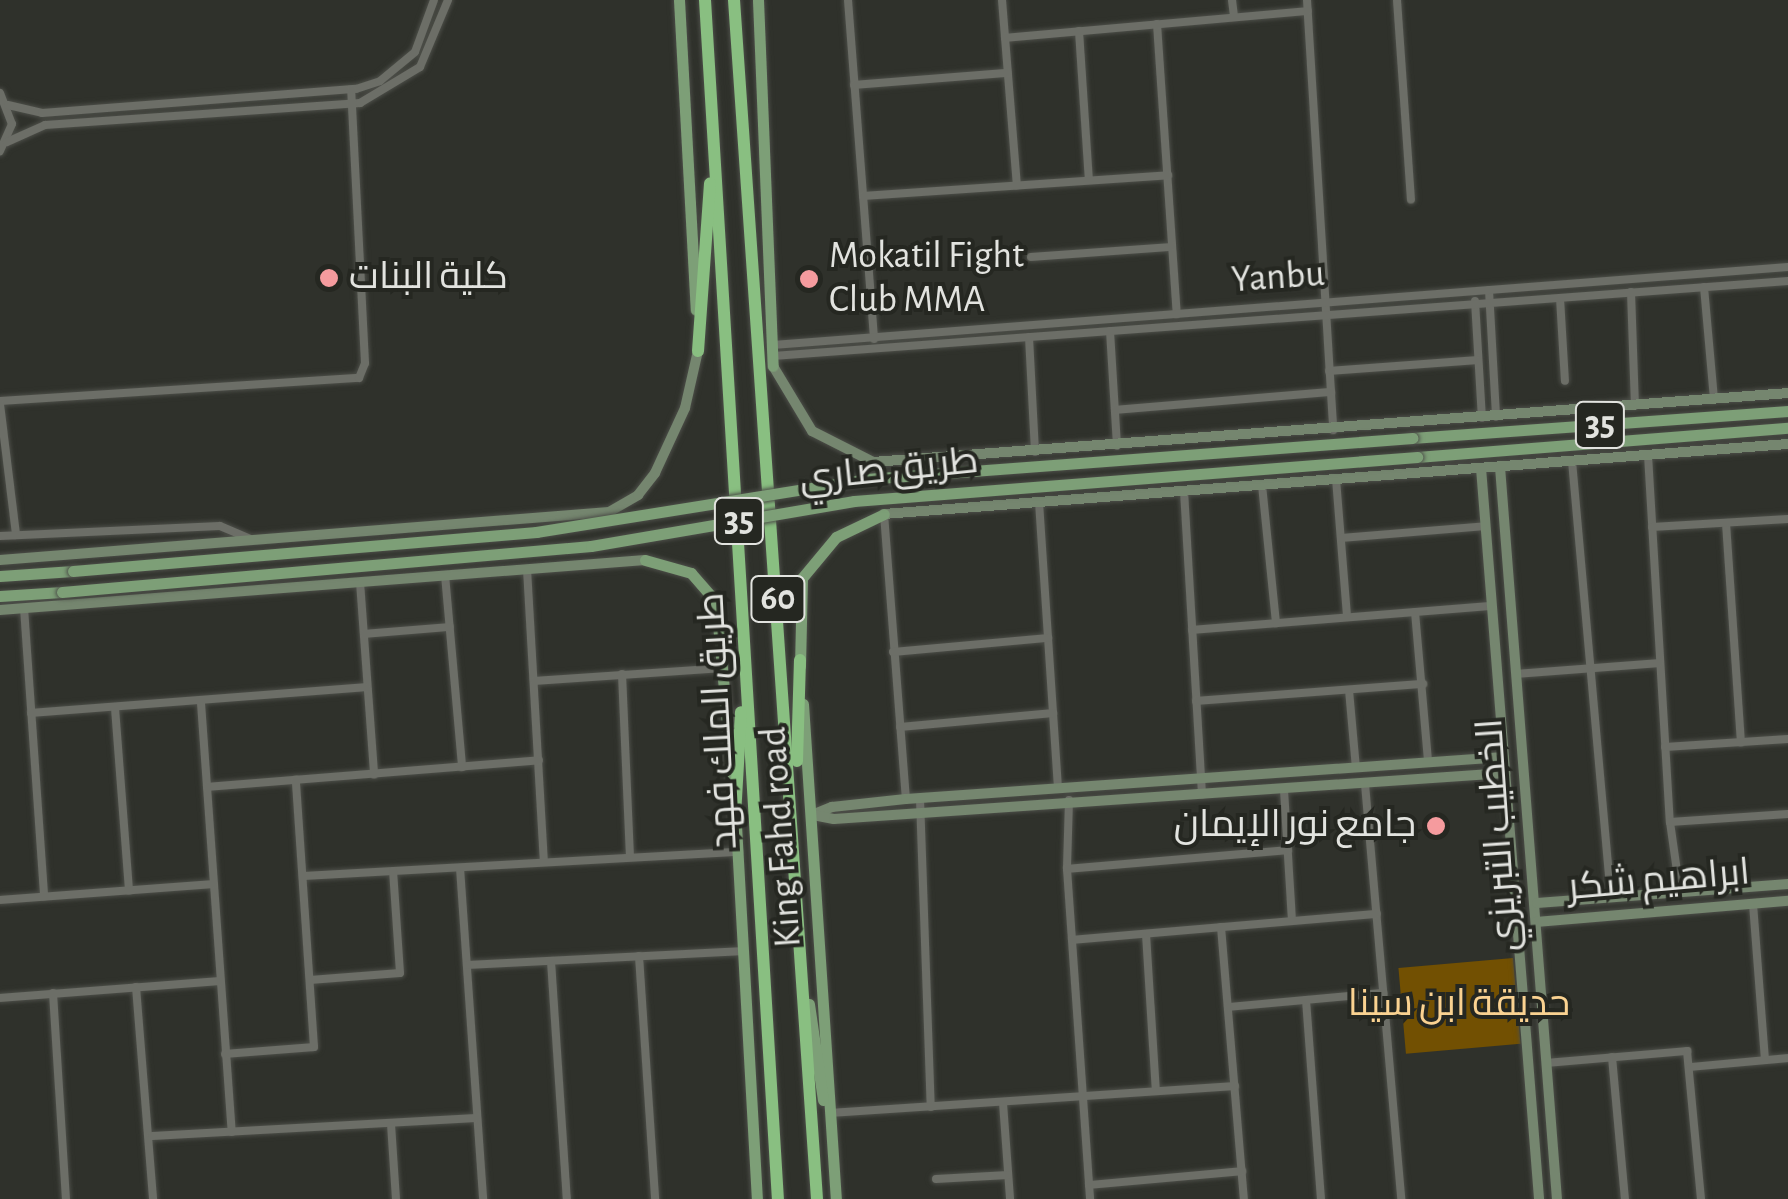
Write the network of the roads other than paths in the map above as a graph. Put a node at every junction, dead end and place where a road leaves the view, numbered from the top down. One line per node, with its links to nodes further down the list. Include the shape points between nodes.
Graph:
1 (434, 0): 19 (street, via 415,52 380,81)
2 (448, 0): 22 (street, via 420,67 386,92)
3 (679, 0): 51 (main road)
4 (705, 0): 25 (highway, طريق الملك فهد / 60)
5 (734, 0): 149 (highway, طريق الملك فهد / 60)
6 (758, 0): 52 (main road)
7 (848, 0): 18 (street)
8 (1002, 0): 16 (street)
9 (1232, 0): 13 (street)
10 (1307, 0): 12 (street)
11 (1397, 0): 32 (street)
12 (1308, 10): 13 (street); 42 (street)
13 (1234, 17): 14 (street)
14 (1158, 24): 15 (street); 28 (street)
15 (1079, 31): 16 (street); 29 (street)
16 (1005, 38): 17 (street)
17 (1008, 72): 18 (street); 30 (street)
18 (854, 85): 31 (street)
19 (351, 89): 21 (street); 22 (street)
20 (0, 94): 23 (street)
21 (173, 101): 23 (street, via 42,113); 24 (street)
22 (352, 104): 24 (street); 59 (street, via 365,363 360,378)
23 (8, 106): 26 (street)
24 (174, 116): 26 (street, via 44,126)
25 (713, 131): 51 (highway); 106 (highway, طريق الملك فهد / 60)
26 (8, 142): 27 (street)
27 (0, 151)
28 (1168, 175): 29 (street); 33 (street)
29 (1089, 180): 30 (street)
30 (1017, 185): 31 (street)
31 (863, 196): 48 (street)
32 (1411, 200)
33 (1172, 247): 34 (street); 45 (street)
34 (1032, 257)
35 (1788, 267): 38 (street, Yanbu)
36 (1788, 281): 37 (street, Yanbu)
37 (1704, 287): 40 (street, Yanbu); 58 (street)
38 (1489, 290): 39 (street, Yanbu); 43 (street)
39 (1474, 291): 42 (street, Yanbu); 44 (street)
40 (1631, 292): 41 (street, Yanbu); 60 (street)
41 (1560, 298): 43 (street, Yanbu); 55 (street)
42 (1325, 302): 45 (street, Yanbu); 46 (street)
43 (1490, 303): 44 (street, Yanbu); 63 (street)
44 (1475, 304): 46 (street, Yanbu); 53 (street)
45 (1177, 314): 48 (street, Yanbu)
46 (1326, 315): 47 (street, Yanbu); 54 (street)
47 (1110, 331): 49 (street, Yanbu); 61 (street)
48 (874, 337): 50 (street); 52 (street, Yanbu)
49 (1029, 337): 50 (street, Yanbu); 70 (street)
50 (875, 348): 52 (street, Yanbu)
51 (698, 351): 88 (main road, via 698,374 655,473 638,496 609,512)
52 (773, 356): 70 (main road, via 812,431 852,456 905,462)
53 (1478, 360): 54 (street); 64 (street)
54 (1330, 371): 56 (street)
55 (1565, 382)
56 (1330, 392): 61 (street); 66 (street)
57 (1788, 393): 58 (main road)
58 (1714, 400): 60 (main road)
59 (0, 403): 67 (street)
60 (1635, 406): 63 (main road)
61 (1115, 410): 69 (street)
62 (1788, 412): 92 (main road, طريق صاري / 35, bridge, via 866,479 536,532)
63 (1496, 417): 64 (main road)
64 (1482, 418): 66 (main road)
65 (1788, 428): 95 (main road, طريق صاري / 35, bridge, via 854,501 592,546)
66 (1333, 430): 69 (main road)
67 (2, 442): 78 (street)
68 (1788, 444): 71 (main road)
69 (1117, 446): 70 (main road)
70 (1034, 452)
71 (1648, 455): 72 (main road); 84 (street)
72 (1572, 461): 73 (main road); 111 (street)
73 (1500, 467): 74 (main road); 113 (main road, الخطيب التبريزي)
74 (1481, 468): 75 (main road); 83 (main road, الخطيب التبريزي)
75 (1336, 479): 76 (main road); 87 (street)
76 (1262, 485): 77 (main road); 101 (street)
77 (1184, 491): 79 (main road); 103 (street)
78 (3, 492): 85 (street)
79 (1039, 502): 80 (main road); 105 (street)
80 (884, 514): 107 (street); 108 (main road, King Fahd road, via 836,537 811,562 798,596)
81 (1788, 519): 82 (street)
82 (1726, 523): 84 (street); 125 (street)
83 (1486, 526): 87 (street); 96 (main road, الخطيب التبريزي)
84 (1652, 527): 109 (street)
85 (16, 535): 86 (street); 88 (street, via 220,526)
86 (0, 536)
87 (1340, 538): 100 (street)
88 (254, 541): 89 (main road)
89 (0, 560)
90 (644, 560): 91 (main road); 110 (main road, طريق الملك فهد, via 670,563 706,586 720,618)
91 (527, 569): 93 (main road); 114 (street)
92 (0, 576)
93 (446, 576): 94 (main road); 102 (street)
94 (360, 582): 97 (main road); 104 (street)
95 (0, 598)
96 (1492, 606): 99 (street); 127 (main road, الخطيب التبريزي)
97 (24, 608): 98 (main road); 121 (street)
98 (0, 610)
99 (1415, 612): 100 (street); 115 (street)
100 (1347, 617): 101 (street)
101 (1276, 623): 103 (street)
102 (450, 627): 104 (street); 130 (street)
103 (1192, 630): 118 (street)
104 (364, 634): 116 (street)
105 (1048, 638): 107 (street); 122 (street)
106 (745, 650): 147 (highway); 208 (highway, طريق الملك فهد / 60)
107 (893, 652): 123 (street)
108 (800, 660): 146 (main road, King Fahd road); 149 (highway)
109 (1660, 663): 111 (street); 126 (street)
110 (723, 668): 112 (street); 147 (main road, طريق الملك فهد)
111 (1590, 668): 113 (street); 163 (street)
112 (622, 674): 114 (street); 152 (street)
113 (1516, 674): 166 (main road, الخطيب التبريزي)
114 (534, 681): 128 (street)
115 (1422, 684): 117 (street); 129 (street)
116 (368, 687): 119 (street); 133 (street)
117 (1349, 690): 118 (street); 131 (street)
118 (1196, 701): 134 (street)
119 (201, 702): 120 (street); 137 (street)
120 (115, 708): 121 (street); 160 (street)
121 (31, 713): 162 (street)
122 (1053, 713): 123 (street); 138 (street)
123 (900, 727): 142 (street)
124 (1788, 739): 125 (street)
125 (1741, 742): 126 (street)
126 (1665, 748): 148 (street)
127 (1504, 757): 129 (main road); 132 (main road, الخطيب التبريزي)
128 (540, 760): 130 (street); 153 (street)
129 (1428, 762): 131 (main road)
130 (462, 766): 133 (street)
131 (1356, 768): 134 (main road)
132 (1505, 773): 136 (main road); 222 (main road, الخطيب التبريزي)
133 (374, 774): 135 (street)
134 (1201, 778): 138 (main road); 140 (street)
135 (296, 780): 137 (street); 157 (street)
136 (1366, 784): 139 (main road); 168 (street)
137 (207, 787): 158 (street)
138 (1058, 788): 141 (main road)
139 (1284, 790): 140 (main road); 150 (street)
140 (1202, 794): 143 (main road)
141 (920, 799): 142 (main road); 144 (street)
142 (906, 800): 146 (main road, via 832,806)
143 (1069, 800): 144 (main road); 155 (street)
144 (918, 813): 146 (main road); 197 (street)
145 (1788, 814): 148 (street)
146 (812, 815): 198 (main road, King Fahd road)
147 (736, 816): 151 (main road, طريق الملك فهد)
148 (1670, 822): 161 (street)
149 (794, 833): 178 (highway, طريق الملك فهد / 60)
150 (1288, 850): 155 (street); 169 (street)
151 (738, 852): 152 (street); 174 (main road, طريق الملك فهد)
152 (630, 858): 153 (street)
153 (544, 862): 154 (street)
154 (460, 868): 156 (street); 177 (street)
155 (1067, 869): 173 (street)
156 (393, 871): 157 (street); 179 (street, via 400,972)
157 (303, 876): 179 (street)
158 (213, 884): 160 (street); 180 (street)
159 (1788, 884): 161 (main road)
160 (129, 890): 162 (street)
161 (1680, 892): 163 (main road)
162 (44, 896): 164 (street)
163 (1611, 897): 166 (main road)
164 (0, 900)
165 (1788, 901): 167 (main road, ابراهيم شكر)
166 (1537, 903): 170 (main road, الخطيب التبريزي)
167 (1753, 904): 170 (main road, ابراهيم شكر); 190 (street)
168 (1377, 914): 169 (street); 183 (street)
169 (1292, 921): 171 (street)
170 (1536, 922): 191 (main road, الخطيب التبريزي)
171 (1221, 928): 172 (street); 186 (street)
172 (1146, 934): 173 (street); 194 (street)
173 (1072, 940): 195 (street)
174 (740, 951): 175 (street); 215 (main road, طريق الملك فهد)
175 (639, 956): 176 (street); 214 (street)
176 (551, 961): 177 (street); 213 (street)
177 (466, 965): 199 (street)
178 (804, 969): 207 (main road, طريق الملك فهد); 216 (highway, طريق الملك فهد / 60)
179 (310, 980): 187 (street, via 314,1047)
180 (220, 981): 181 (street); 187 (street)
181 (136, 987): 182 (street); 202 (street)
182 (53, 993): 184 (street); 209 (street)
183 (1384, 994): 185 (street); 221 (street)
184 (0, 998)
185 (1306, 1000): 186 (street); 220 (street)
186 (1228, 1007): 193 (street)
187 (226, 1054): 201 (street)
188 (1612, 1057): 191 (street); 192 (street, via 1687,1051); 224 (street)
189 (1788, 1058): 190 (street)
190 (1765, 1060): 192 (street)
191 (1547, 1063): 223 (main road, الخطيب التبريزي)
192 (1690, 1066): 225 (street)
193 (1235, 1086): 194 (street); 203 (street)
194 (1156, 1092): 195 (street)
195 (1083, 1097): 196 (street); 206 (street)
196 (1003, 1103): 197 (street); 204 (street)
197 (931, 1107): 198 (street)
198 (830, 1112): 207 (main road, King Fahd road)
199 (477, 1118): 200 (street); 212 (street)
200 (391, 1124): 201 (street); 211 (street)
201 (232, 1132): 202 (street)
202 (152, 1136): 210 (street)
203 (1242, 1172): 206 (street); 219 (street)
204 (1008, 1174): 205 (street); 217 (street)
205 (936, 1180)
206 (1089, 1185): 218 (street)
207 (836, 1194)
208 (778, 1195)
209 (66, 1199)
210 (153, 1199)
211 (396, 1199)
212 (482, 1199)
213 (568, 1199)
214 (655, 1199)
215 (756, 1199)
216 (816, 1199)
217 (1010, 1199)
218 (1090, 1199)
219 (1244, 1199)
220 (1321, 1199)
221 (1401, 1199)
222 (1538, 1199)
223 (1558, 1199)
224 (1625, 1199)
225 (1701, 1199)

